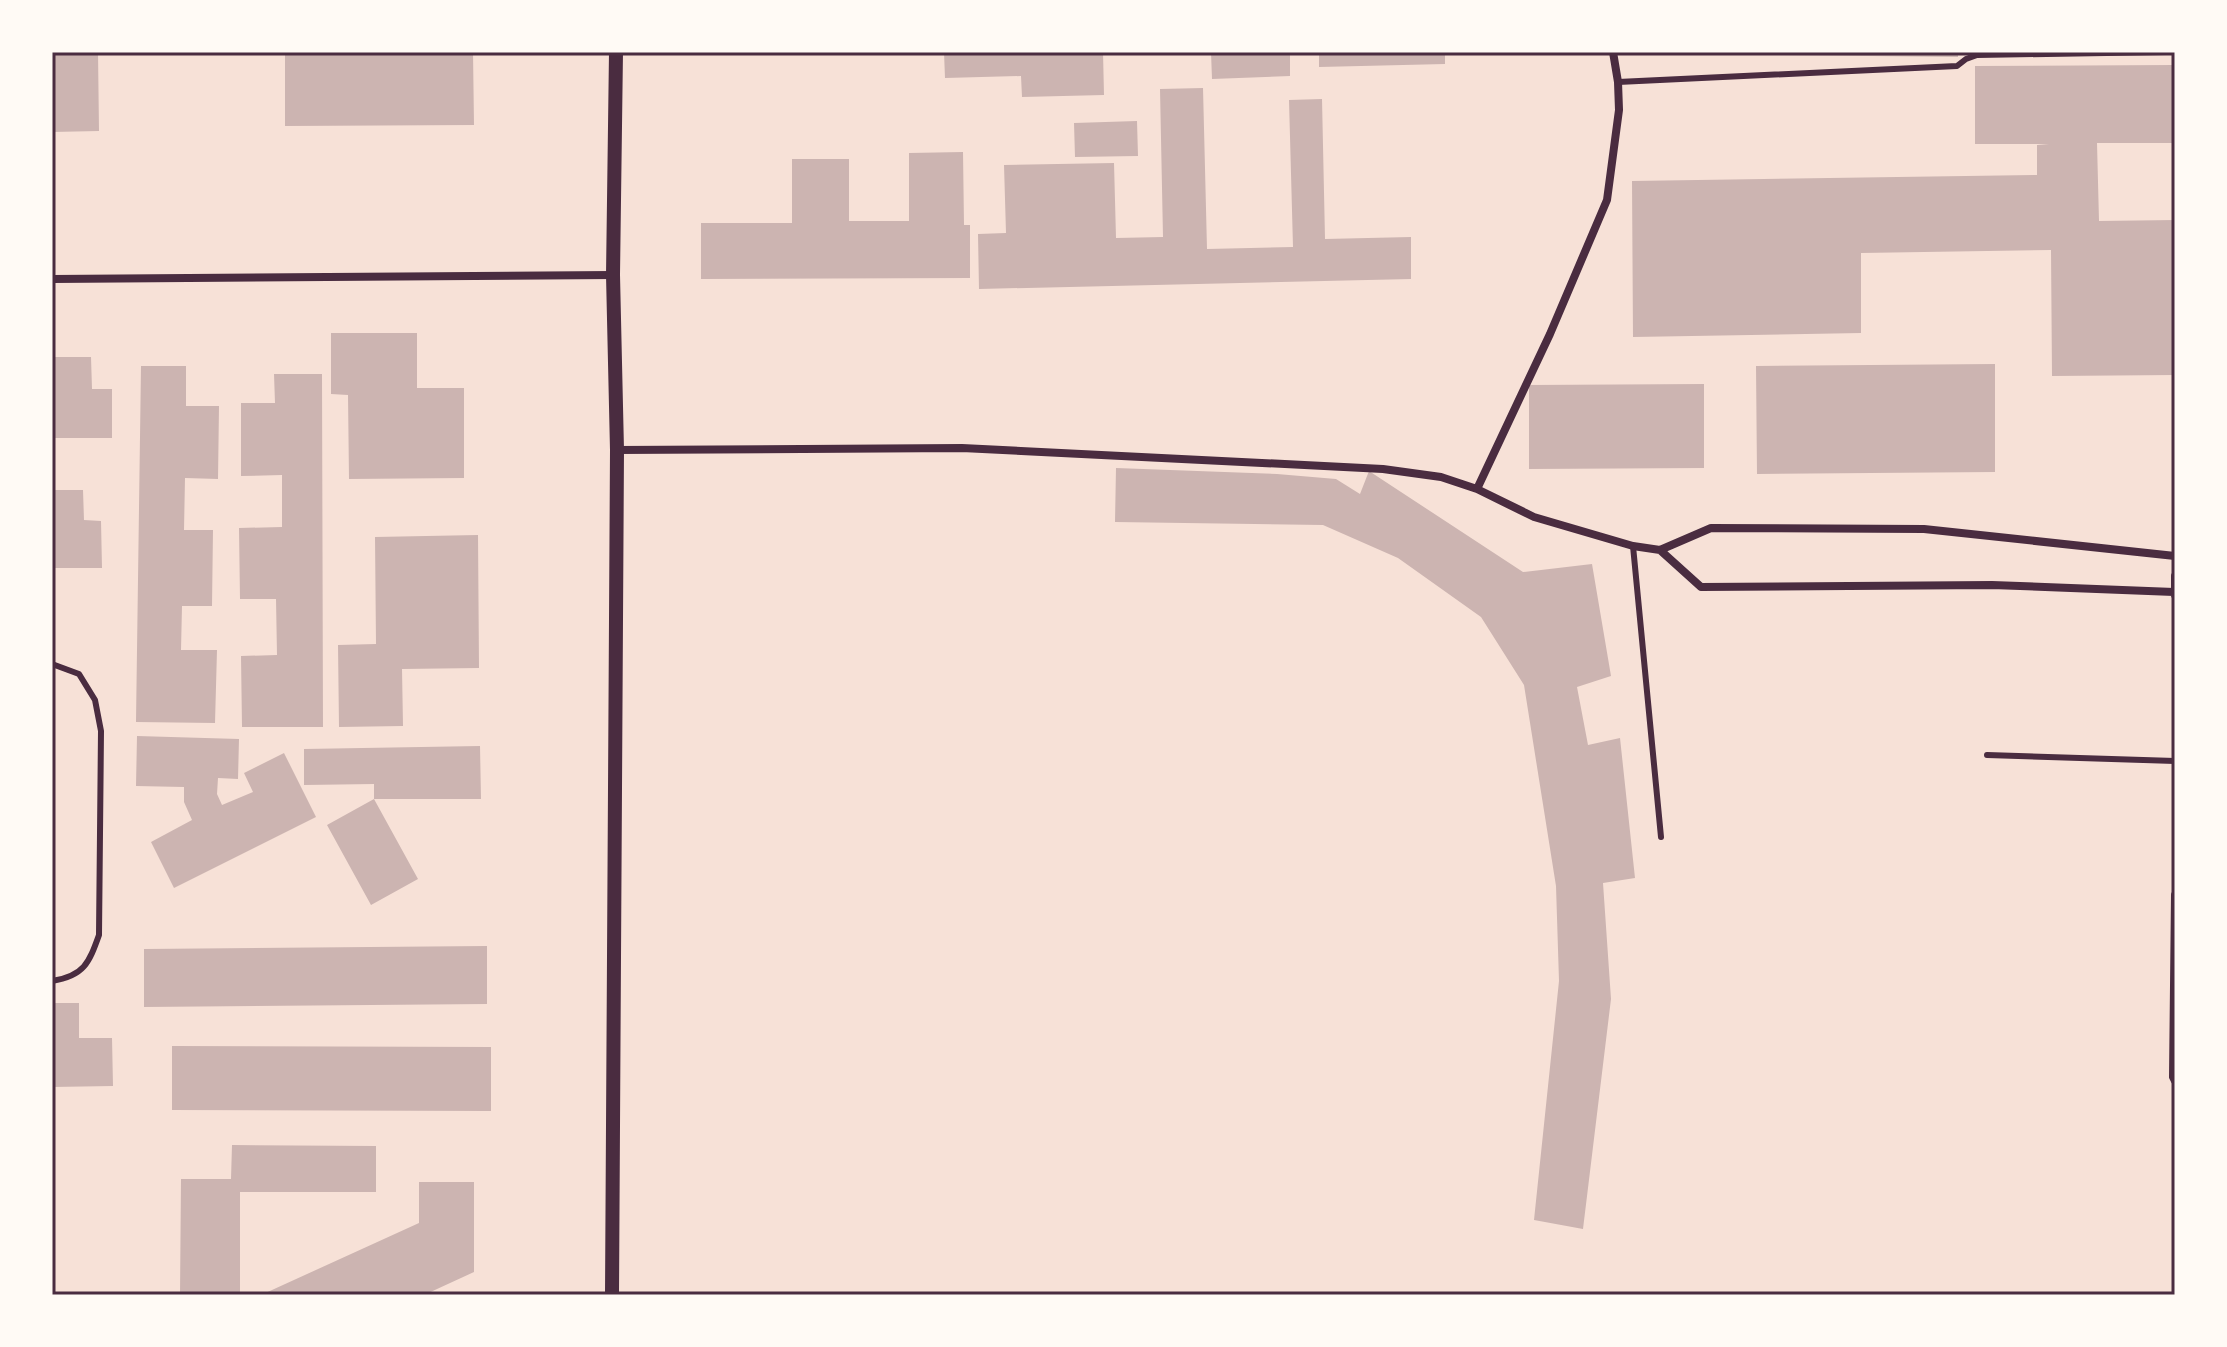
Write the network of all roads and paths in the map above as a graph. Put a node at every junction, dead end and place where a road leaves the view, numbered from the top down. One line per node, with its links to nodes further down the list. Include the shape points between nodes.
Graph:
1 (616, 52): 5 (street)
2 (1613, 52): 4 (street)
3 (2166, 52): 4 (lane, via 1977,55 1957,66)
4 (1618, 82): 8 (street, via 1607,200)
5 (613, 275): 6 (street); 7 (street)
6 (52, 279)
7 (617, 450): 8 (street, via 962,448 1383,469 1441,477); 21 (street)
8 (1477, 489): 9 (street, via 1534,517)
9 (1633, 546): 10 (street); 17 (lane)
10 (1660, 550): 11 (street, via 1711,528 1924,529); 13 (street, via 1701,587 1992,585)
11 (2175, 556)
12 (2175, 576): 13 (street)
13 (2174, 593)
14 (52, 664): 19 (lane, via 79,674 95,700 101,731 99,935 90,962 68,978)
15 (1987, 755): 16 (lane)
16 (2175, 761)
17 (1661, 837)
18 (2175, 895): 20 (street)
19 (52, 981)
20 (2175, 1081)
21 (612, 1295)

